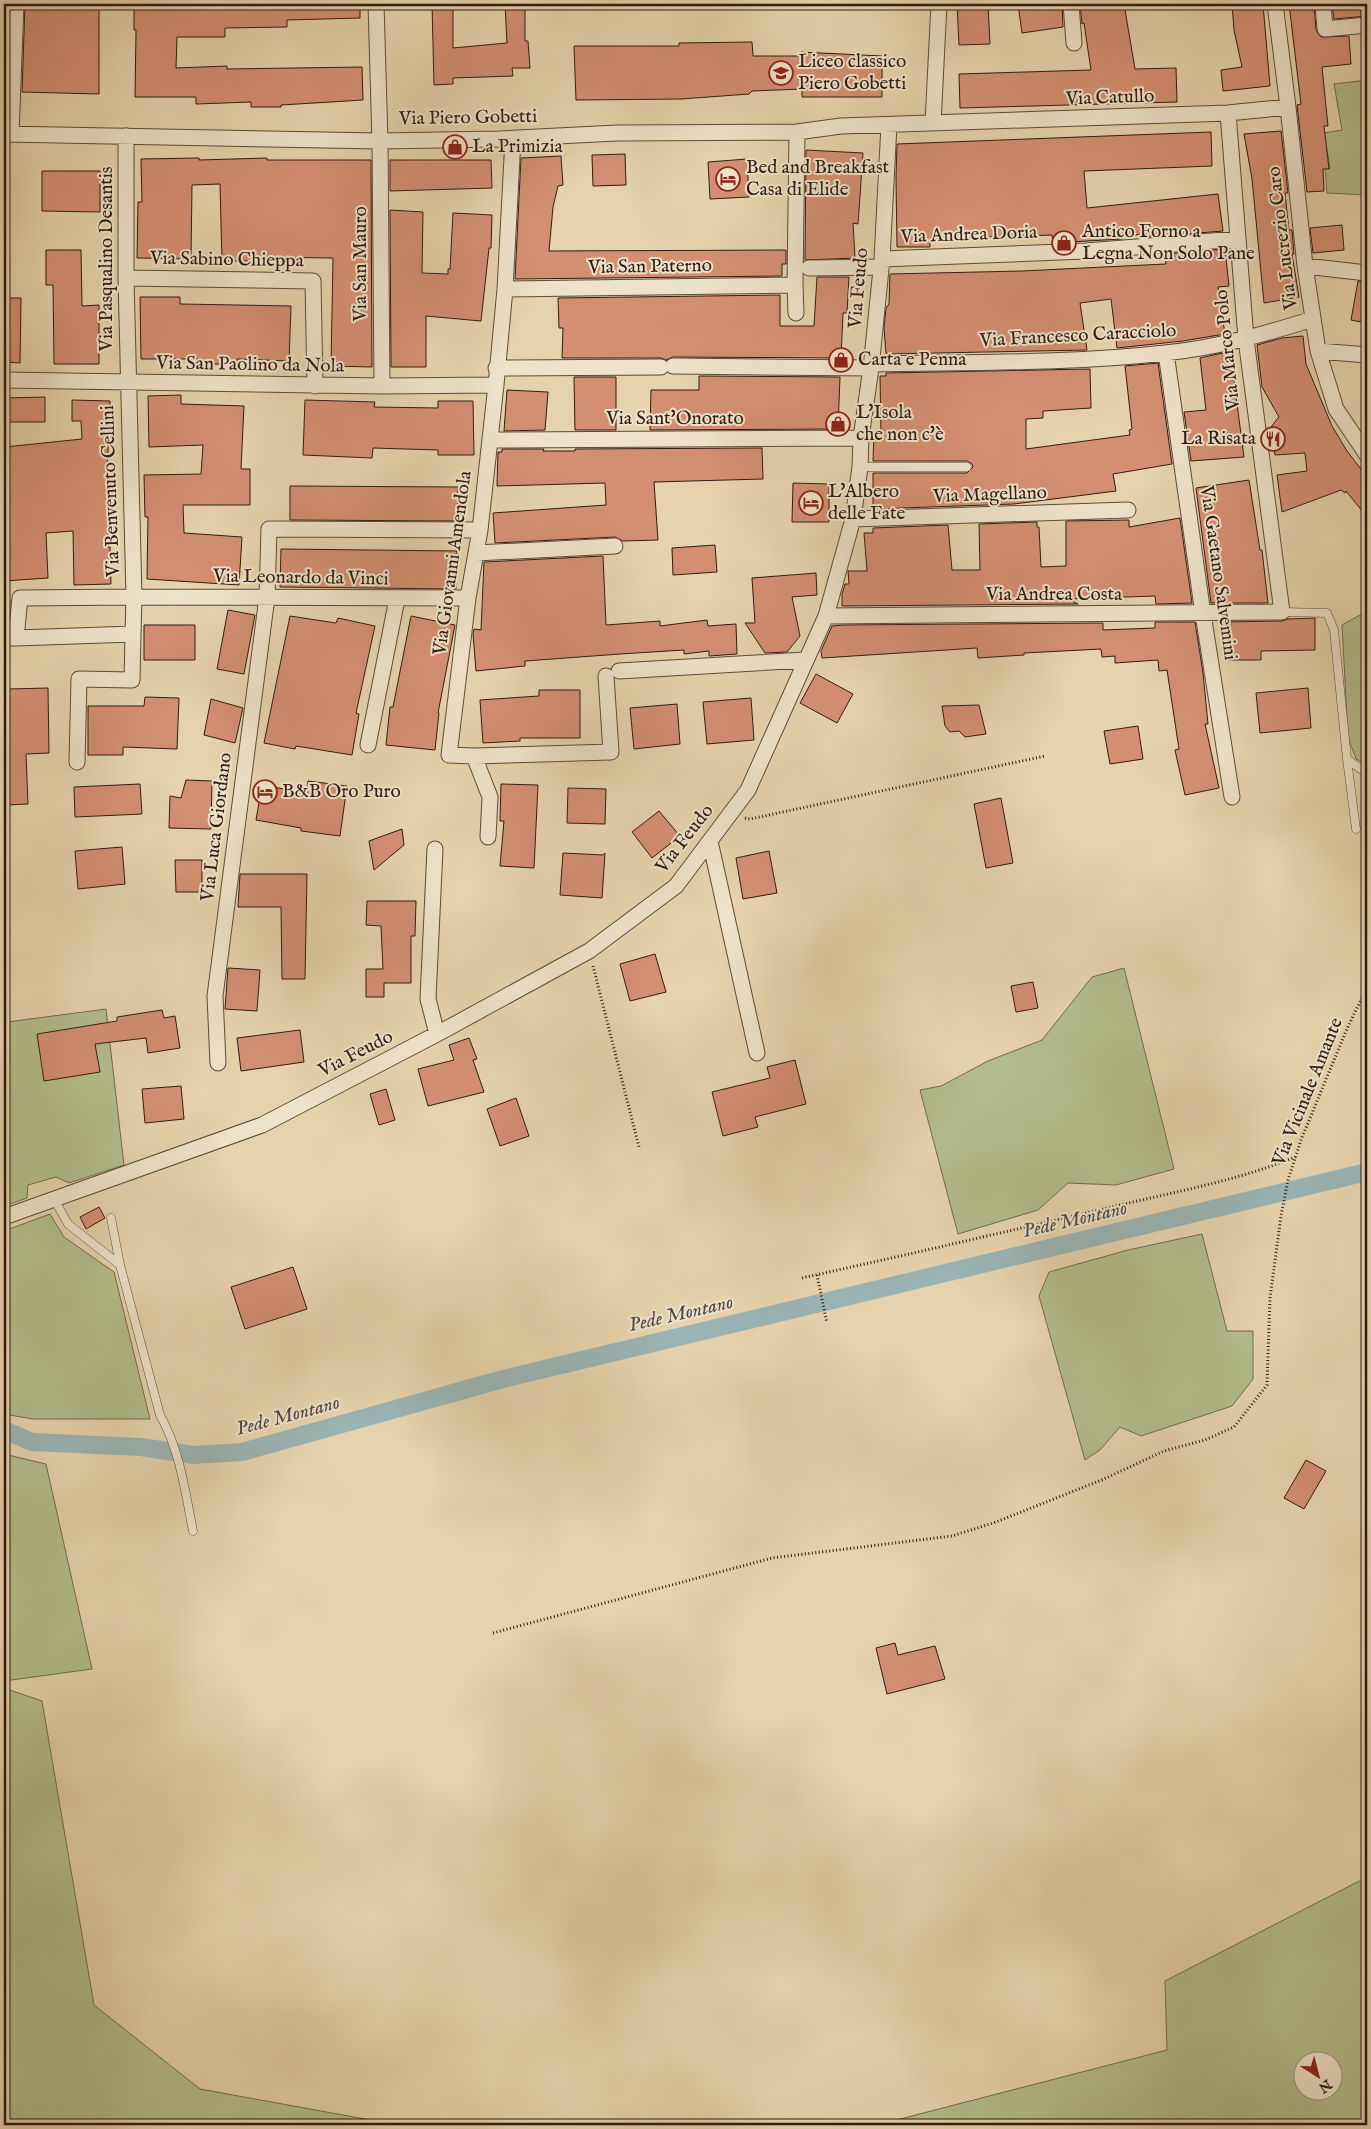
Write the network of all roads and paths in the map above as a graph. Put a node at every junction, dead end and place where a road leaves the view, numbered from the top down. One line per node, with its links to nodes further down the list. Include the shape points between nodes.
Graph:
1 (16, 4): 14 (street)
2 (376, 4): 17 (street, Via San Mauro)
3 (939, 4): 11 (street)
4 (1071, 4): 8 (street)
5 (1275, 4): 9 (street, Via Lucrezio Caro)
6 (1323, 4): 7 (street, via 1325,29)
7 (1367, 25)
8 (1074, 43)
9 (1288, 107): 10 (street, Via Catullo); 20 (street, Via Lucrezio Caro)
10 (1228, 113): 11 (street, Via Catullo); 18 (street, Via Marco Polo)
11 (932, 123): 12 (street, Via Piero Gobetti)
12 (889, 125): 13 (street, Via Piero Gobetti, via 841,126); 19 (street, Via Feudo)
13 (797, 132): 16 (street, Via Piero Gobetti, via 617,133); 24 (street)
14 (8, 134): 15 (street, Via Piero Gobetti)
15 (126, 136): 17 (street, Via Piero Gobetti); 23 (street, Via Pasqualino Desantis)
16 (513, 139): 17 (street, Via Piero Gobetti); 25 (street, Via Giovanni Amendola)
17 (380, 141): 38 (street, Via San Mauro)
18 (1237, 239): 19 (street, Via Andrea Doria); 28 (street, Via Marco Polo)
19 (882, 263): 21 (street, Via Andrea Doria); 32 (street, Via Feudo)
20 (1305, 266): 22 (street); 27 (street, Via Lucrezio Caro)
21 (809, 268)
22 (1367, 273)
23 (126, 278): 35 (street, Via Pasqualino Desantis); 37 (street, Via Sabino Chieppa, via 313,281)
24 (795, 285): 25 (street, Via San Paterno); 26 (street)
25 (506, 289): 33 (street, Via Giovanni Amendola)
26 (796, 313)
27 (1313, 319): 28 (street, Via Francesco Caracciolo); 29 (street, Via Lucrezio Caro)
28 (1246, 339): 30 (street, Via Francesco Caracciolo); 53 (street, Via Marco Polo)
29 (1318, 351): 31 (street); 41 (street, Via Lucrezio Caro, via 1336,409)
30 (1166, 353): 32 (street, Via Francesco Caracciolo, via 1082,360); 54 (street, Via Gaetano Salvemini)
31 (1367, 354)
32 (871, 366): 33 (street, Via Francesco Caracciolo); 39 (street, Via Feudo)
33 (496, 368): 36 (street, Via Giovanni Amendola)
34 (4, 380): 35 (street, Via San Paolino da Nola)
35 (128, 383): 37 (street, Via San Paolino da Nola); 49 (street, Via Benvenuto Cellini)
36 (496, 385): 38 (street, Via San Paolino da Nola); 40 (street, Via Giovanni Amendola)
37 (314, 386): 38 (street, Via San Paolino da Nola)
38 (382, 386)
39 (861, 438): 40 (street, Via Sant'Onorato); 42 (street, Via Feudo)
40 (490, 440): 46 (street, Via Giovanni Amendola)
41 (1367, 455)
42 (860, 467): 43 (lane); 45 (street, Via Feudo)
43 (967, 467)
44 (1128, 510): 45 (street, Via Magellano)
45 (853, 519): 55 (street, Via Feudo)
46 (480, 530): 48 (street, Via Giovanni Amendola); 50 (street, Via Luca Giordano, via 269,530)
47 (615, 546): 48 (street)
48 (476, 553): 51 (street, Via Giovanni Amendola)
49 (134, 597): 50 (street, Via Leonardo da Vinci); 56 (street, Via Benvenuto Cellini); 57 (street, Via Leonardo da Vinci, via 20,598)
50 (268, 597): 52 (street, Via Leonardo da Vinci); 75 (street, Via Luca Giordano, via 215,996)
51 (468, 598): 52 (street, Via Leonardo da Vinci); 60 (street, Via Giovanni Amendola, via 448,755)
52 (397, 599): 59 (street)
53 (1282, 612): 54 (street, Via Andrea Costa); 62 (lane, via 1327,612 1334,630)
54 (1203, 614): 55 (street, Via Andrea Costa); 65 (street, Via Gaetano Salvemini)
55 (826, 616): 58 (street, Via Feudo)
56 (133, 634): 57 (street); 63 (street, Via Benvenuto Cellini, via 132,680 79,679)
57 (10, 638)
58 (806, 660): 60 (street, Via Giovanni Amendola, via 613,674 611,752); 66 (street, Via Feudo, via 748,790)
59 (368, 745)
60 (474, 756): 68 (street, via 490,797)
61 (1044, 756): 66 (path, via 750,819)
62 (1346, 760): 64 (lane, via 1362,770); 67 (lane)
63 (77, 762)
64 (1367, 768)
65 (1232, 797)
66 (729, 815): 69 (street, Via Feudo)
67 (1356, 829)
68 (488, 837)
69 (710, 841): 71 (street, Via Feudo, via 676,886); 74 (street)
70 (435, 849): 73 (street, via 428,999)
71 (589, 951): 73 (street, Via Feudo); 76 (path)
72 (1367, 987): 77 (path, Via Vicinale Amante)
73 (438, 1034): 78 (street, Via Feudo, via 262,1125)
74 (757, 1053)
75 (218, 1063)
76 (640, 1147)
77 (1295, 1157): 82 (path, via 1264,1169 1187,1189); 86 (path, Via Vicinale Amante, via 1284,1200 1270,1298 1267,1385 1234,1427 1205,1440 1164,1451 1104,1479 952,1536 772,1558)
78 (54, 1199): 79 (street, Via Feudo); 81 (lane, via 68,1224)
79 (4, 1217)
80 (111, 1218): 81 (lane)
81 (120, 1265): 85 (lane, via 160,1415 171,1434 181,1469)
82 (817, 1274): 83 (path); 84 (path)
83 (802, 1278)
84 (827, 1323)
85 (193, 1531)
86 (493, 1633)

